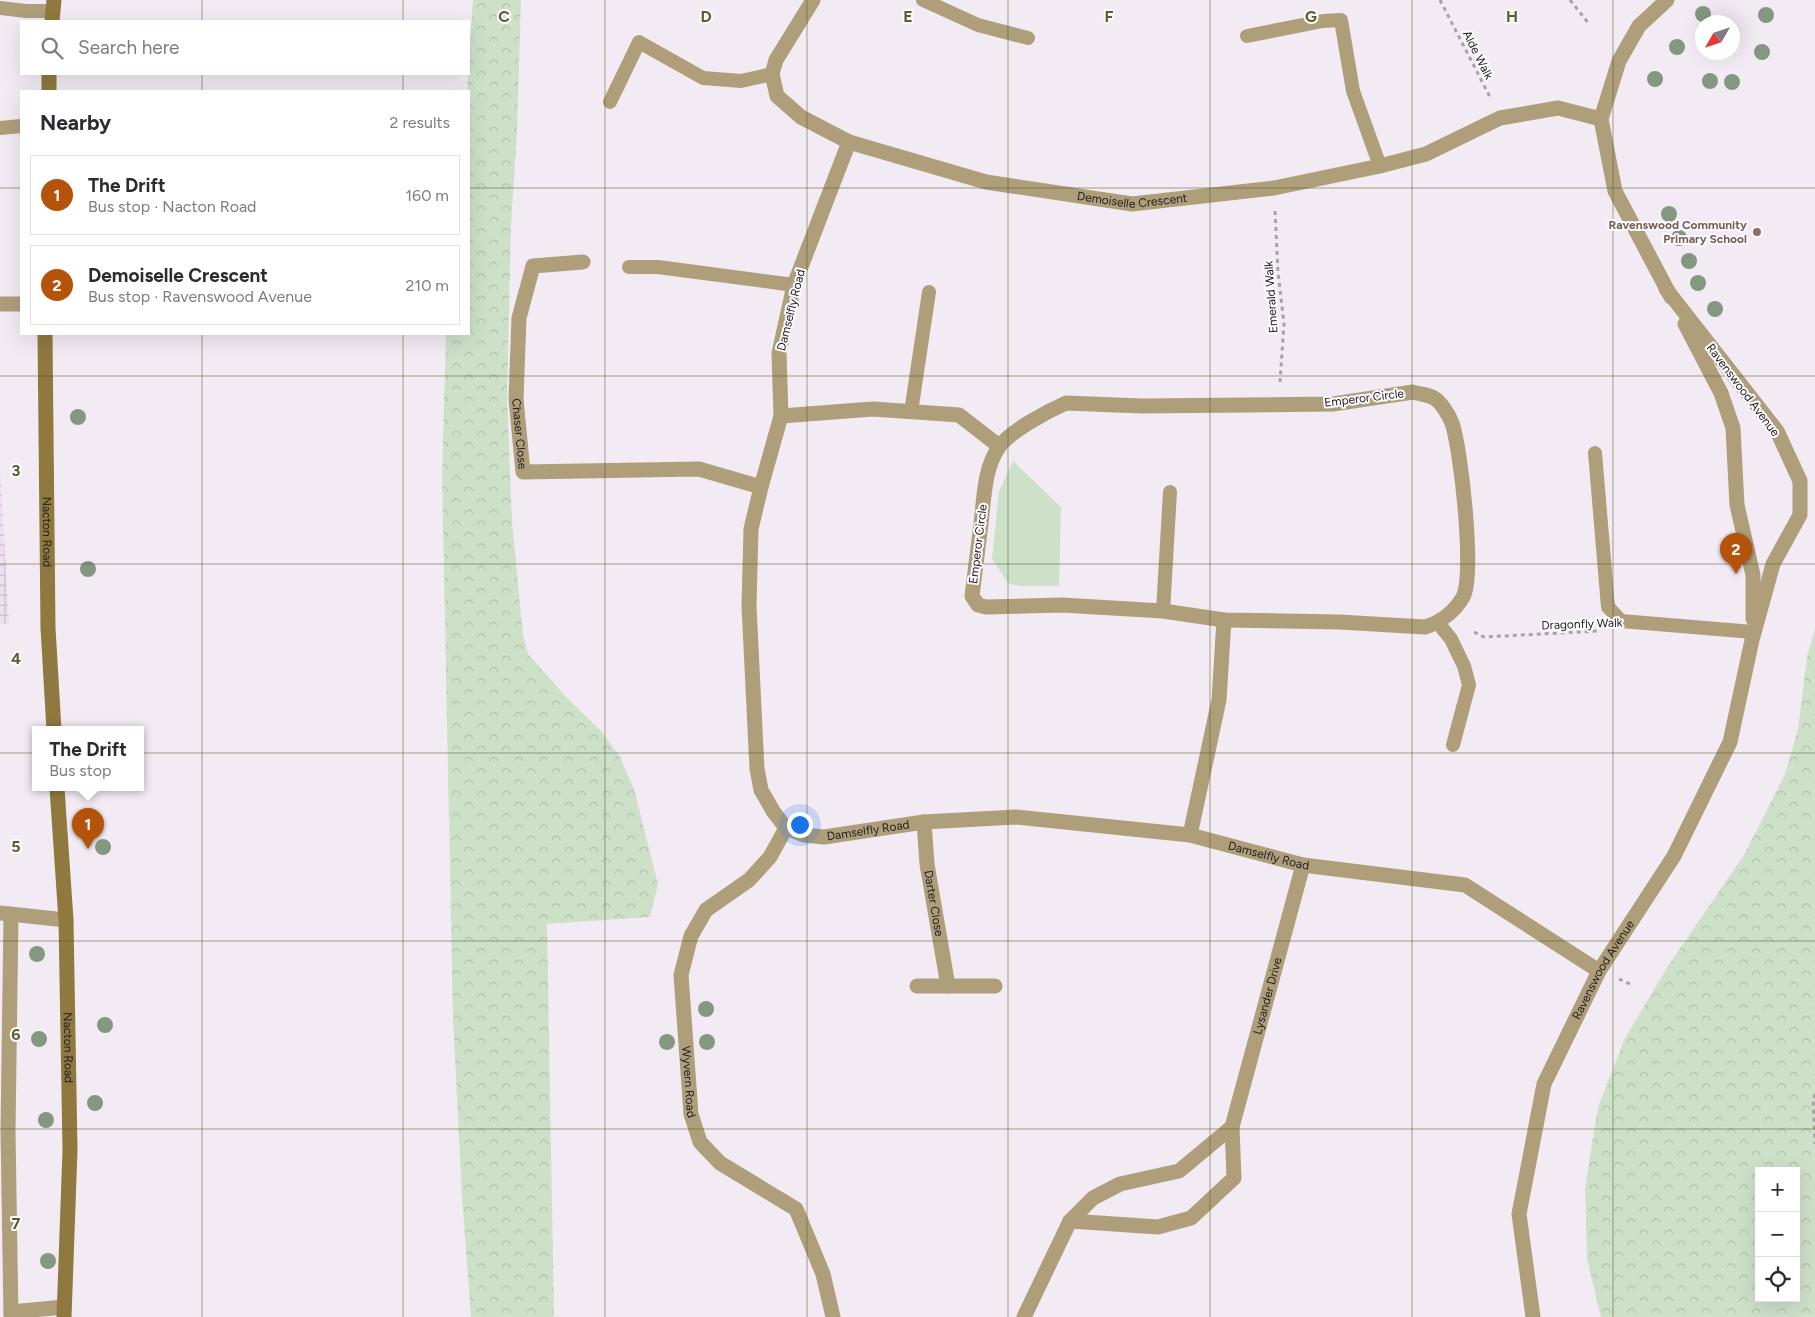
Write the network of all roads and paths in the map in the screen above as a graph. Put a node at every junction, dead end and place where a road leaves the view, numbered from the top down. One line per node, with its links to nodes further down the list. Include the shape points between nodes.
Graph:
1 (813, 0): 11 (street, via 776,60)
2 (923, 0): 10 (lane, via 978,25)
3 (1440, 0): 15 (path, Alde Walk)
4 (1570, 0): 8 (path)
5 (1667, 0): 16 (street, Ravenswood Avenue, via 1639,26 1619,61)
6 (0, 8): 7 (lane)
7 (53, 11)
8 (1590, 25)
9 (1247, 36): 20 (lane, via 1341,20 1353,92)
10 (1028, 38)
11 (772, 74): 14 (lane, via 741,81 703,78 639,42); 19 (street, Demoiselle Crescent, via 777,96 801,118)
12 (50, 75): 13 (street)
13 (48, 90)
14 (610, 102)
15 (1500, 118): 16 (street, Demoiselle Crescent, via 1558,108); 20 (street, Demoiselle Crescent, via 1426,154)
16 (1600, 119): 25 (street, Ravenswood Avenue, via 1615,191)
17 (20, 126): 18 (lane)
18 (0, 128)
19 (849, 142): 21 (street, Demoiselle Crescent, via 986,182 1132,204); 24 (street, Damselfly Road)
20 (1380, 166): 21 (street, Demoiselle Crescent)
21 (1274, 188): 30 (path, Emerald Walk, via 1284,324)
22 (583, 262): 35 (street, Chaser Close, via 533,266 519,318 516,399 523,472 699,469)
23 (629, 267): 24 (lane, via 658,267)
24 (794, 285): 32 (street, Damselfly Road, via 779,352)
25 (1666, 289): 42 (street, Ravenswood Avenue, via 1721,393 1733,428 1737,505 1753,575); 42 (street, Ravenswood Avenue, via 1777,431 1800,481 1800,515 1773,564)
26 (929, 292): 31 (lane)
27 (0, 304): 28 (street)
28 (20, 304)
29 (45, 335): 43 (street, Nacton Road, via 48,628)
30 (1278, 405): 33 (street, Emperor Circle, via 1066,403 1024,425); 37 (street, Emperor Circle, via 1333,404 1413,392 1433,397 1441,405 1452,422 1460,465 1469,560 1463,596)
31 (911, 412): 32 (street, via 873,409); 33 (street, via 959,415)
32 (782, 416): 35 (street, Damselfly Road)
33 (999, 446): 38 (street, Emperor Circle, via 985,486 972,596 978,605 1062,605)
34 (1595, 453): 42 (lane, via 1608,607 1621,621)
35 (761, 487): 47 (street, Damselfly Road, via 752,530 750,606 757,769 762,790)
36 (1170, 492): 38 (lane)
37 (1452, 610): 40 (street, Emperor Circle); 41 (path, Dragonfly Walk, via 1468,628 1484,637)
38 (1163, 611): 39 (street, Emperor Circle)
39 (1224, 620): 40 (street, Emperor Circle, via 1426,627); 48 (street, via 1219,700)
40 (1438, 622): 44 (lane, via 1451,639 1469,685)
41 (1603, 630)
42 (1753, 636): 52 (street, Ravenswood Avenue, via 1730,742 1674,856)
43 (54, 726)
44 (1453, 745)
45 (58, 791): 51 (street, Nacton Road)
46 (924, 822): 47 (street, Damselfly Road, via 824,837 804,836); 48 (street, Damselfly Road, via 1016,817); 54 (street, Darter Close, via 927,864)
47 (786, 828): 62 (street, Wyvern Road, via 764,863 749,880 706,910 691,936 681,975 691,1114 700,1142 720,1163 796,1209 823,1274)
48 (1190, 835): 49 (street, Damselfly Road)
49 (1303, 865): 52 (street, Damselfly Road, via 1465,885); 57 (street, Lysander Drive)
50 (6, 913): 51 (street); 61 (street, Nacton Road)
51 (66, 920): 60 (street, Nacton Road, via 70,1150)
52 (1599, 971): 64 (street, Ravenswood Avenue, via 1544,1084 1520,1214)
53 (917, 986): 54 (street)
54 (948, 986): 55 (street)
55 (995, 986)
56 (1815, 1094): 58 (path)
57 (1232, 1127): 59 (street, via 1179,1172 1120,1184 1093,1198); 59 (street, Lysander Drive, via 1234,1178 1192,1218 1158,1227)
58 (1815, 1144)
59 (1070, 1221): 63 (street)
60 (64, 1312): 61 (street, Nacton Road)
61 (11, 1314)
62 (833, 1317)
63 (1024, 1317)
64 (1533, 1317)

